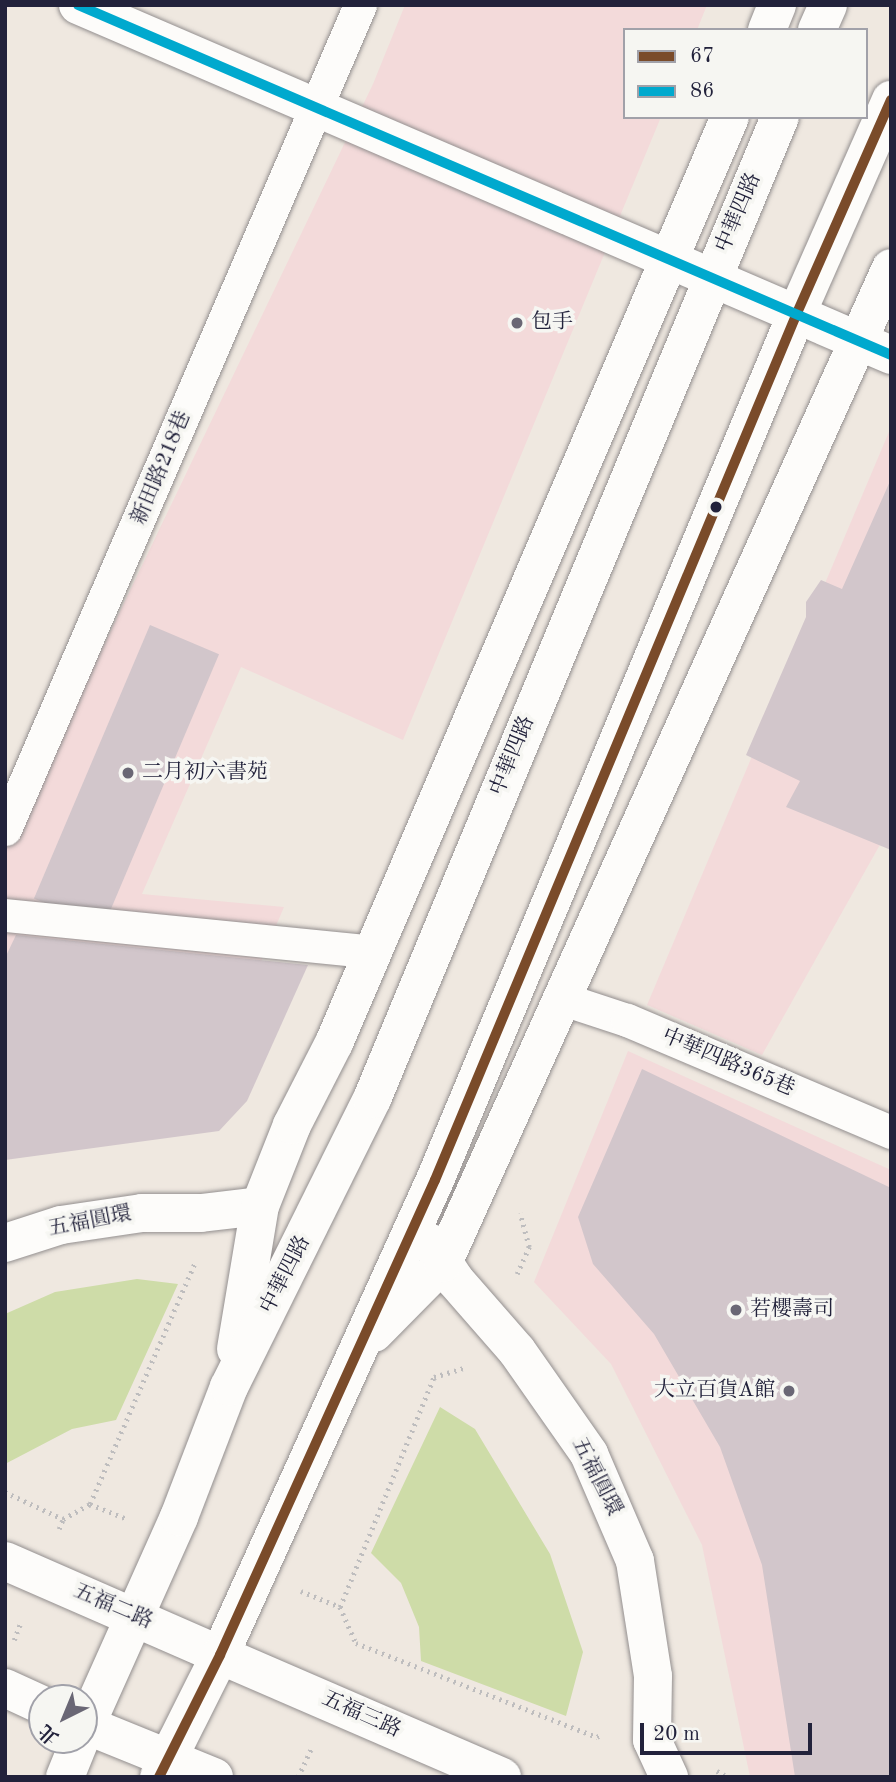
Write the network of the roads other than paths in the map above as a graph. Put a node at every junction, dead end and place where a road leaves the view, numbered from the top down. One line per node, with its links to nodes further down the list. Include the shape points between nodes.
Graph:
1 (78, 5): 8 (street)
2 (360, 5): 8 (lane, 新田路218巷)
3 (777, 5): 5 (street)
4 (828, 5): 6 (street)
5 (768, 28)
6 (818, 28)
7 (891, 100): 14 (street)
8 (318, 107): 11 (street); 16 (lane, 新田路218巷)
9 (729, 119): 11 (street, 中華四路)
10 (779, 119): 13 (street, 中華四路)
11 (671, 259): 13 (street); 18 (street, 中華四路)
12 (891, 268): 15 (street)
13 (712, 277): 14 (street); 26 (street, 中華四路, via 372,1099)
14 (797, 313): 15 (street); 22 (street)
15 (874, 348): 19 (street)
16 (5, 829)
17 (5, 915): 18 (lane)
18 (373, 952): 21 (street, 中華四路, via 292,1125)
19 (563, 999): 20 (lane, 中華四路365巷, via 627,1020); 24 (street)
20 (891, 1132)
21 (260, 1206): 23 (street, 五福圓環, via 128,1214 61,1225); 26 (street, 中華四路)
22 (417, 1220): 24 (street, 五福圓環); 25 (street)
23 (5, 1243)
24 (443, 1263): 25 (street); 39 (street, 五福圓環, via 517,1352 589,1454 635,1561 653,1676 652,1740)
25 (360, 1346): 29 (street)
26 (229, 1387): 28 (street, 中華四路)
27 (5, 1561): 28 (street, 五福二路)
28 (136, 1617): 29 (street, 五福二路); 31 (street, 中華四路)
29 (220, 1655): 35 (street); 38 (street, 五福三路)
30 (5, 1688): 32 (street)
31 (98, 1698)
32 (28, 1699)
33 (98, 1737): 35 (street)
34 (74, 1754): 36 (street, 中華四路)
35 (163, 1768): 37 (street)
36 (65, 1777)
37 (214, 1777)
38 (502, 1777)
39 (669, 1777)

